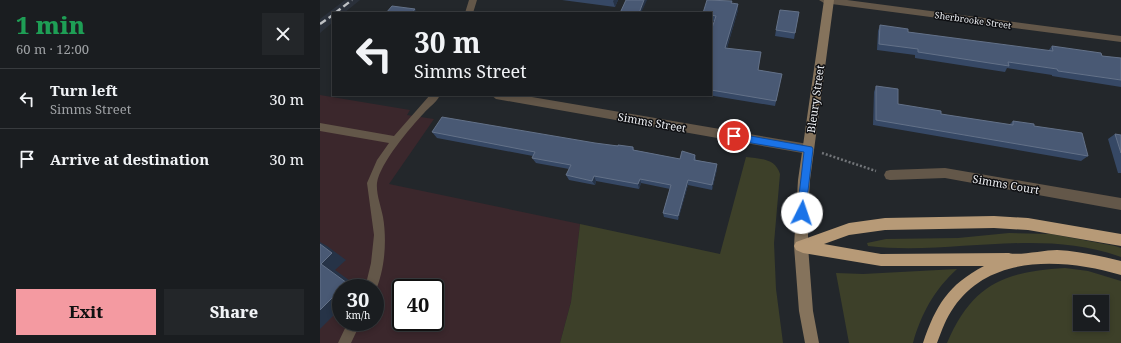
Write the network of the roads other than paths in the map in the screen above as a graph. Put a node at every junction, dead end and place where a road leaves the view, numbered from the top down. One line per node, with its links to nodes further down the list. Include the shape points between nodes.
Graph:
1 (473, 0): 3 (lane)
2 (828, 0): 4 (street, Sherbrooke Street); 9 (street, Bleury Street)
3 (469, 12)
4 (1121, 39)
5 (435, 96): 8 (lane)
6 (502, 96): 9 (street, Simms Street)
7 (320, 127): 8 (lane)
8 (397, 140): 16 (lane, via 378,166 372,184 378,221 376,265)
9 (808, 149): 13 (street, Bleury Street)
10 (890, 175): 11 (street, Simms Court, via 945,173)
11 (1121, 204)
12 (1121, 240): 13 (highway, via 1028,224 986,222 885,224 849,229)
13 (801, 246): 14 (highway, via 882,260); 19 (street, Bleury Street, via 806,311)
14 (1016, 259): 15 (highway, via 1059,257 1082,259); 20 (highway, via 980,274 956,293 938,320)
15 (1121, 268)
16 (372, 279)
17 (351, 331): 18 (lane)
18 (344, 343)
19 (812, 343)
20 (930, 343)

